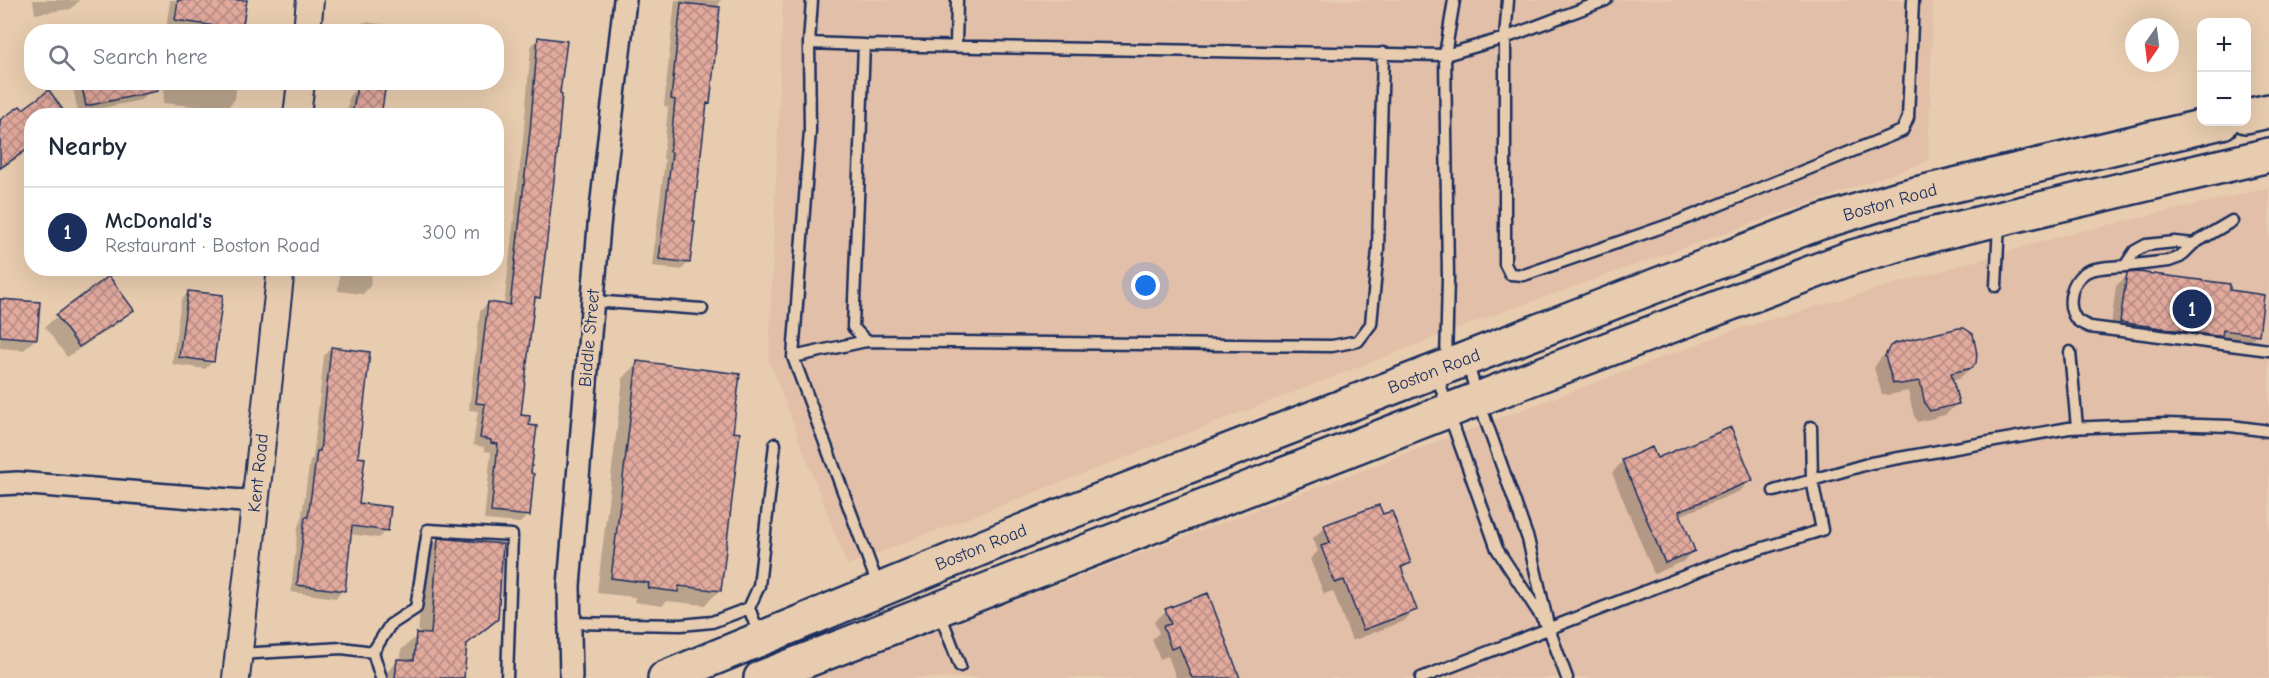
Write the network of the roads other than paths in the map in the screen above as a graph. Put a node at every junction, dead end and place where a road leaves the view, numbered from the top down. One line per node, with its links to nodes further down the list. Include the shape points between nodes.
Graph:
1 (310, 0): 9 (street)
2 (625, 0): 28 (street, Biddle Street)
3 (812, 0): 11 (lane)
4 (957, 0): 13 (lane)
5 (1454, 0): 15 (lane)
6 (1508, 0): 10 (lane)
7 (1606, 0): 10 (lane)
8 (1913, 0): 10 (lane, via 1908,118 1902,130 1677,222 1524,275 1510,274 1505,264)
9 (307, 24)
10 (1505, 38): 15 (lane)
11 (809, 43): 12 (lane); 33 (lane, via 810,131)
12 (864, 45): 13 (lane); 30 (lane, via 853,327)
13 (956, 46): 14 (lane)
14 (1383, 53): 15 (lane); 30 (lane, via 1378,250 1371,324 1358,341 1332,346)
15 (1445, 55): 34 (lane)
16 (300, 90): 17 (street)
17 (298, 108)
18 (2269, 111): 19 (main road)
19 (2251, 115)
20 (2205, 126): 34 (main road, Boston Road, via 1858,210)
21 (2269, 154): 22 (main road)
22 (2000, 218): 27 (lane); 35 (main road, via 1843,260)
23 (2232, 221): 24 (lane)
24 (2193, 244): 25 (lane, via 2180,257 2169,261); 25 (lane, via 2146,245 2135,251)
25 (2126, 266): 31 (lane, via 2088,271 2078,279 2071,307 2078,321 2103,329)
26 (280, 276): 44 (street, Kent Road)
27 (1996, 286)
28 (592, 301): 29 (lane); 48 (street, Biddle Street, via 569,586)
29 (702, 309)
30 (866, 341): 33 (lane)
31 (2269, 350)
32 (2070, 352): 38 (lane)
33 (793, 357): 45 (lane)
34 (1450, 365): 35 (lane); 36 (lane); 45 (main road, Boston Road)
35 (1478, 399): 36 (main road); 49 (lane, via 1528,539)
36 (1448, 411): 47 (main road); 49 (lane, via 1497,549)
37 (1811, 427): 41 (lane)
38 (2077, 427): 39 (lane, via 2165,424); 41 (lane, via 1870,463)
39 (2269, 431)
40 (775, 444): 46 (lane, via 759,586)
41 (1812, 480): 43 (lane); 49 (lane, via 1822,530 1734,557)
42 (0, 484): 44 (street)
43 (1774, 492)
44 (255, 502): 52 (street, Kent Road)
45 (879, 588): 50 (main road, Boston Road)
46 (749, 608): 48 (lane, via 712,622 681,625); 50 (lane)
47 (937, 608): 53 (lane); 58 (main road)
48 (570, 623): 56 (street, Biddle Street)
49 (1549, 629): 59 (lane); 60 (lane)
50 (760, 638): 57 (main road, Boston Road)
51 (373, 652): 52 (lane, via 342,648); 54 (lane); 55 (lane, via 390,625 416,608 428,530 512,535)
52 (237, 666)
53 (960, 666)
54 (381, 678)
55 (507, 678)
56 (572, 678)
57 (665, 678)
58 (760, 678)
59 (1421, 678)
60 (1568, 678)

